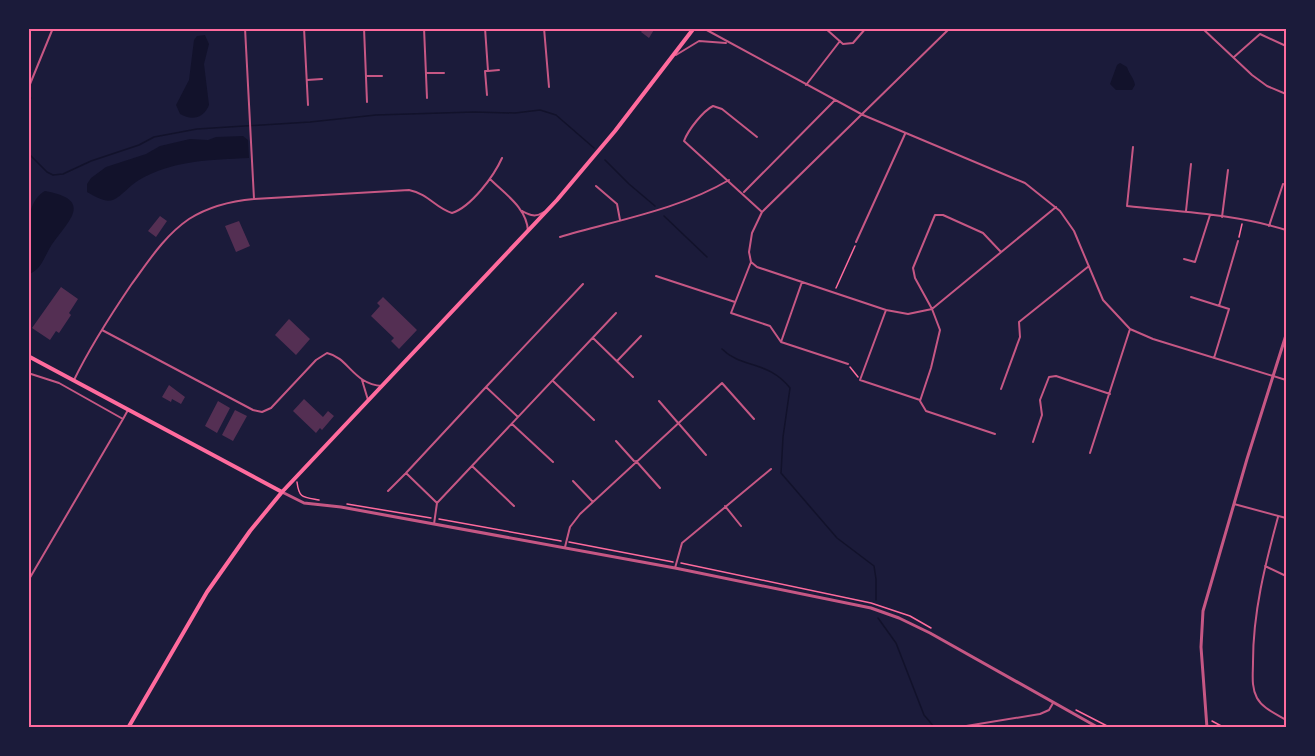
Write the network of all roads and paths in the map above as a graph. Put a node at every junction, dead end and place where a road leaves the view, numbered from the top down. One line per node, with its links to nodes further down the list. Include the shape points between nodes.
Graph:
1 (53, 28): 29 (street)
2 (245, 28): 48 (street)
3 (304, 28): 26 (street)
4 (364, 28): 23 (street)
5 (424, 28): 21 (street)
6 (485, 28): 20 (street)
7 (544, 28): 28 (street)
8 (694, 28): 17 (main road)
9 (703, 28): 15 (street)
10 (825, 28): 14 (street)
11 (866, 28): 14 (street, via 854,43)
12 (950, 28): 36 (street)
13 (1202, 28): 18 (street)
14 (840, 41): 27 (street)
15 (729, 44): 17 (street, via 699,41); 27 (street)
16 (1287, 46): 18 (street, via 1260,34)
17 (672, 57): 50 (main road)
18 (1234, 57): 30 (street, via 1267,86)
19 (499, 70): 20 (street)
20 (488, 71): 31 (street)
21 (426, 73): 22 (street); 32 (street)
22 (444, 73)
23 (366, 76): 24 (street); 34 (street)
24 (382, 76)
25 (322, 79): 26 (street)
26 (307, 80): 35 (street)
27 (806, 85): 33 (street)
28 (549, 87)
29 (28, 90)
30 (1287, 94)
31 (487, 95)
32 (427, 98)
33 (835, 100): 36 (street); 47 (street)
34 (368, 102)
35 (308, 105)
36 (863, 115): 37 (street); 52 (street)
37 (905, 134): 49 (street, via 1025,183); 63 (street)
38 (757, 136): 44 (street, via 713,106 687,135 685,143)
39 (1133, 147): 53 (street, via 1127,206)
40 (502, 158): 43 (street)
41 (1191, 164): 53 (street)
42 (1228, 170): 55 (street)
43 (490, 179): 48 (street, via 465,207 452,213 429,197 409,190); 51 (street)
44 (729, 180): 47 (street); 56 (street, via 655,212)
45 (1283, 184): 58 (street)
46 (596, 186): 56 (street, via 618,204)
47 (743, 193): 52 (street)
48 (254, 198): 79 (street, via 207,209 171,233)
49 (1056, 207): 64 (street); 67 (street, via 1074,231)
50 (547, 210): 51 (street, via 538,216); 60 (main road)
51 (522, 211): 60 (street)
52 (762, 212): 66 (street, via 752,233)
53 (1186, 212): 54 (street)
54 (1210, 215): 55 (street); 65 (street, via 1195,262)
55 (1222, 217): 57 (street)
56 (620, 220): 61 (street)
57 (1243, 220): 58 (street); 62 (path)
58 (1269, 226): 59 (street)
59 (1287, 230)
60 (528, 231): 96 (main road)
61 (560, 237)
62 (1238, 241): 74 (street)
63 (856, 242): 71 (path)
64 (1001, 252): 75 (street); 75 (street, via 983,233 935,215 913,267)
65 (1184, 259)
66 (751, 262): 69 (street); 73 (street)
67 (1089, 266): 78 (street, via 1103,300); 98 (street, via 1019,321 1020,337)
68 (656, 276): 73 (street)
69 (802, 282): 71 (street); 83 (street)
70 (584, 284): 97 (street)
71 (834, 292): 76 (street)
72 (1191, 297): 74 (street)
73 (735, 302): 83 (street, via 731,313 770,326)
74 (1219, 306): 85 (street, via 1229,309)
75 (932, 309): 76 (street, via 908,314); 102 (street, via 940,330)
76 (886, 310): 93 (street)
77 (616, 313): 82 (street)
78 (1130, 329): 85 (street); 99 (street)
79 (102, 330): 91 (street); 92 (street, via 262,412 271,408 327,353)
80 (1287, 335): 89 (street)
81 (641, 336): 86 (street)
82 (593, 338): 86 (street); 95 (street)
83 (781, 342): 87 (street)
84 (28, 356): 91 (main road)
85 (1214, 358): 89 (street)
86 (617, 361): 90 (street)
87 (848, 364): 93 (path)
88 (28, 373): 104 (street, via 58,383)
89 (1273, 376): 94 (street); 129 (street)
90 (633, 377)
91 (74, 380): 103 (main road)
92 (362, 380): 96 (street); 100 (street)
93 (860, 380): 102 (street)
94 (1287, 380)
95 (553, 381): 105 (street); 107 (street)
96 (382, 386): 100 (main road)
97 (486, 387): 105 (street); 119 (street)
98 (1001, 389)
99 (1110, 394): 112 (street, via 1050,375 1040,400 1042,416); 113 (street)
100 (368, 400): 120 (main road)
101 (659, 401): 108 (street)
102 (920, 401): 110 (street, via 926,411)
103 (128, 410): 104 (street); 124 (main road)
104 (123, 418): 143 (street)
105 (518, 418): 109 (street)
106 (754, 419): 108 (street, via 722,383)
107 (594, 420)
108 (678, 422): 114 (street); 115 (street)
109 (512, 424): 116 (street); 117 (street)
110 (995, 434)
111 (616, 441): 115 (street)
112 (1033, 442)
113 (1090, 453)
114 (706, 455)
115 (636, 461): 122 (street); 126 (street)
116 (553, 462)
117 (472, 466): 127 (street); 130 (street)
118 (771, 469): 131 (street)
119 (406, 473): 123 (street); 127 (street)
120 (294, 479): 124 (main road); 125 (path, via 301,496)
121 (573, 481): 126 (street)
122 (660, 488)
123 (388, 491)
124 (282, 492): 135 (street, via 304,503); 149 (main road, via 207,592)
125 (327, 501)
126 (593, 502): 137 (street, via 574,520)
127 (437, 503): 134 (street)
128 (347, 504): 134 (path)
129 (1234, 504): 132 (street); 147 (street, via 1203,611)
130 (514, 506)
131 (725, 506): 136 (street); 139 (street, via 682,543)
132 (1278, 517): 133 (street); 140 (street)
133 (1287, 518)
134 (435, 519): 135 (street); 137 (path)
135 (434, 524): 138 (street)
136 (741, 526)
137 (566, 542): 138 (street); 139 (path)
138 (565, 547): 141 (street)
139 (676, 562): 141 (street); 144 (path, via 871,603 910,616)
140 (1265, 566): 142 (street); 148 (street, via 1257,600 1253,687 1265,707)
141 (675, 568): 145 (street, via 859,605 899,618)
142 (1287, 576)
143 (28, 581)
144 (937, 632)
145 (1053, 703): 150 (street, via 1040,714); 151 (street)
146 (1074, 709): 152 (path)
147 (1205, 720): 153 (street); 154 (path)
148 (1287, 720)
149 (128, 728)
150 (954, 728)
151 (1099, 728)
152 (1111, 728)
153 (1207, 728)
154 (1225, 728)

